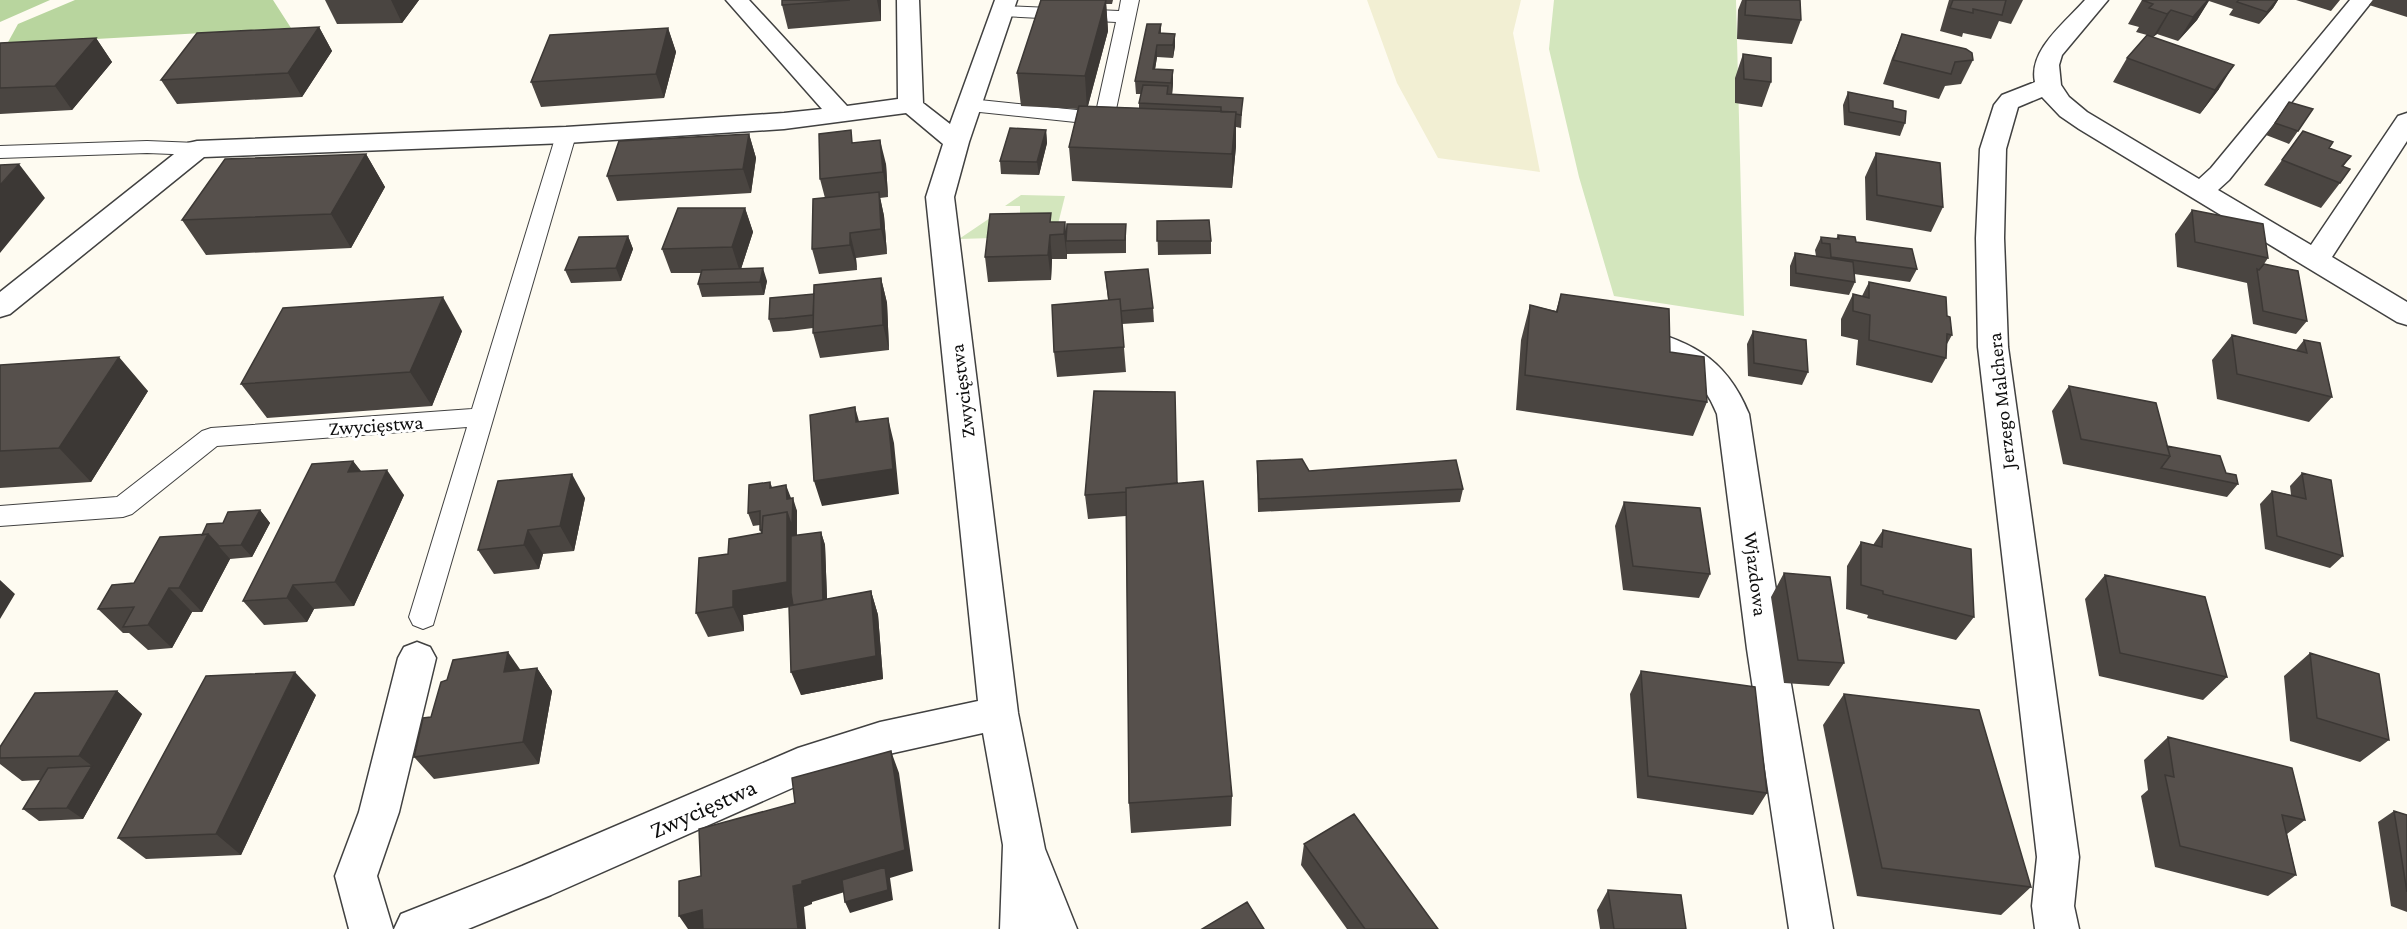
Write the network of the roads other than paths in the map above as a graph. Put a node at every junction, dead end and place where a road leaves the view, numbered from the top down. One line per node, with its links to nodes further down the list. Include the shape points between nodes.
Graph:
1 (737, 0): 10 (street)
2 (908, 0): 8 (street)
3 (2097, 0): 7 (street, via 2052,53 2044,74)
4 (2362, 0): 16 (street, via 2220,174)
5 (1004, 5): 6 (lane); 9 (street, Zwycięstwa)
6 (1128, 9): 9 (lane, via 1104,119)
7 (2048, 86): 16 (street, via 2072,114); 32 (street, Jerzego Malchera, via 2011,100 1998,124 1993,149 1989,238 1993,348 2058,857 2053,906)
8 (911, 105): 10 (street); 13 (street)
9 (970, 105): 13 (street, Zwycięstwa)
10 (839, 112): 12 (street, via 784,121)
11 (2407, 121): 17 (street)
12 (566, 135): 14 (street); 21 (lane)
13 (956, 142): 25 (street, Zwycięstwa, via 940,197)
14 (197, 149): 15 (lane); 18 (street)
15 (0, 152)
16 (2201, 191): 17 (street)
17 (2316, 260): 19 (street)
18 (0, 307)
19 (2407, 315)
20 (1598, 321): 31 (street, Wjazdowa, via 1668,347 1700,364 1722,387 1729,402 1738,438 1766,649)
21 (482, 417): 22 (lane, Zwycięstwa, via 211,437 123,507); 23 (lane)
22 (0, 516)
23 (423, 617)
24 (417, 658): 27 (street, via 379,812 356,876)
25 (999, 713): 26 (street, Zwycięstwa); 28 (street, Zwycięstwa, via 880,740 798,766 537,882)
26 (1024, 845): 29 (street, Zwycięstwa); 30 (street)
27 (371, 929)
28 (416, 929)
29 (1022, 929)
30 (1055, 929)
31 (1811, 929)
32 (2057, 929)

